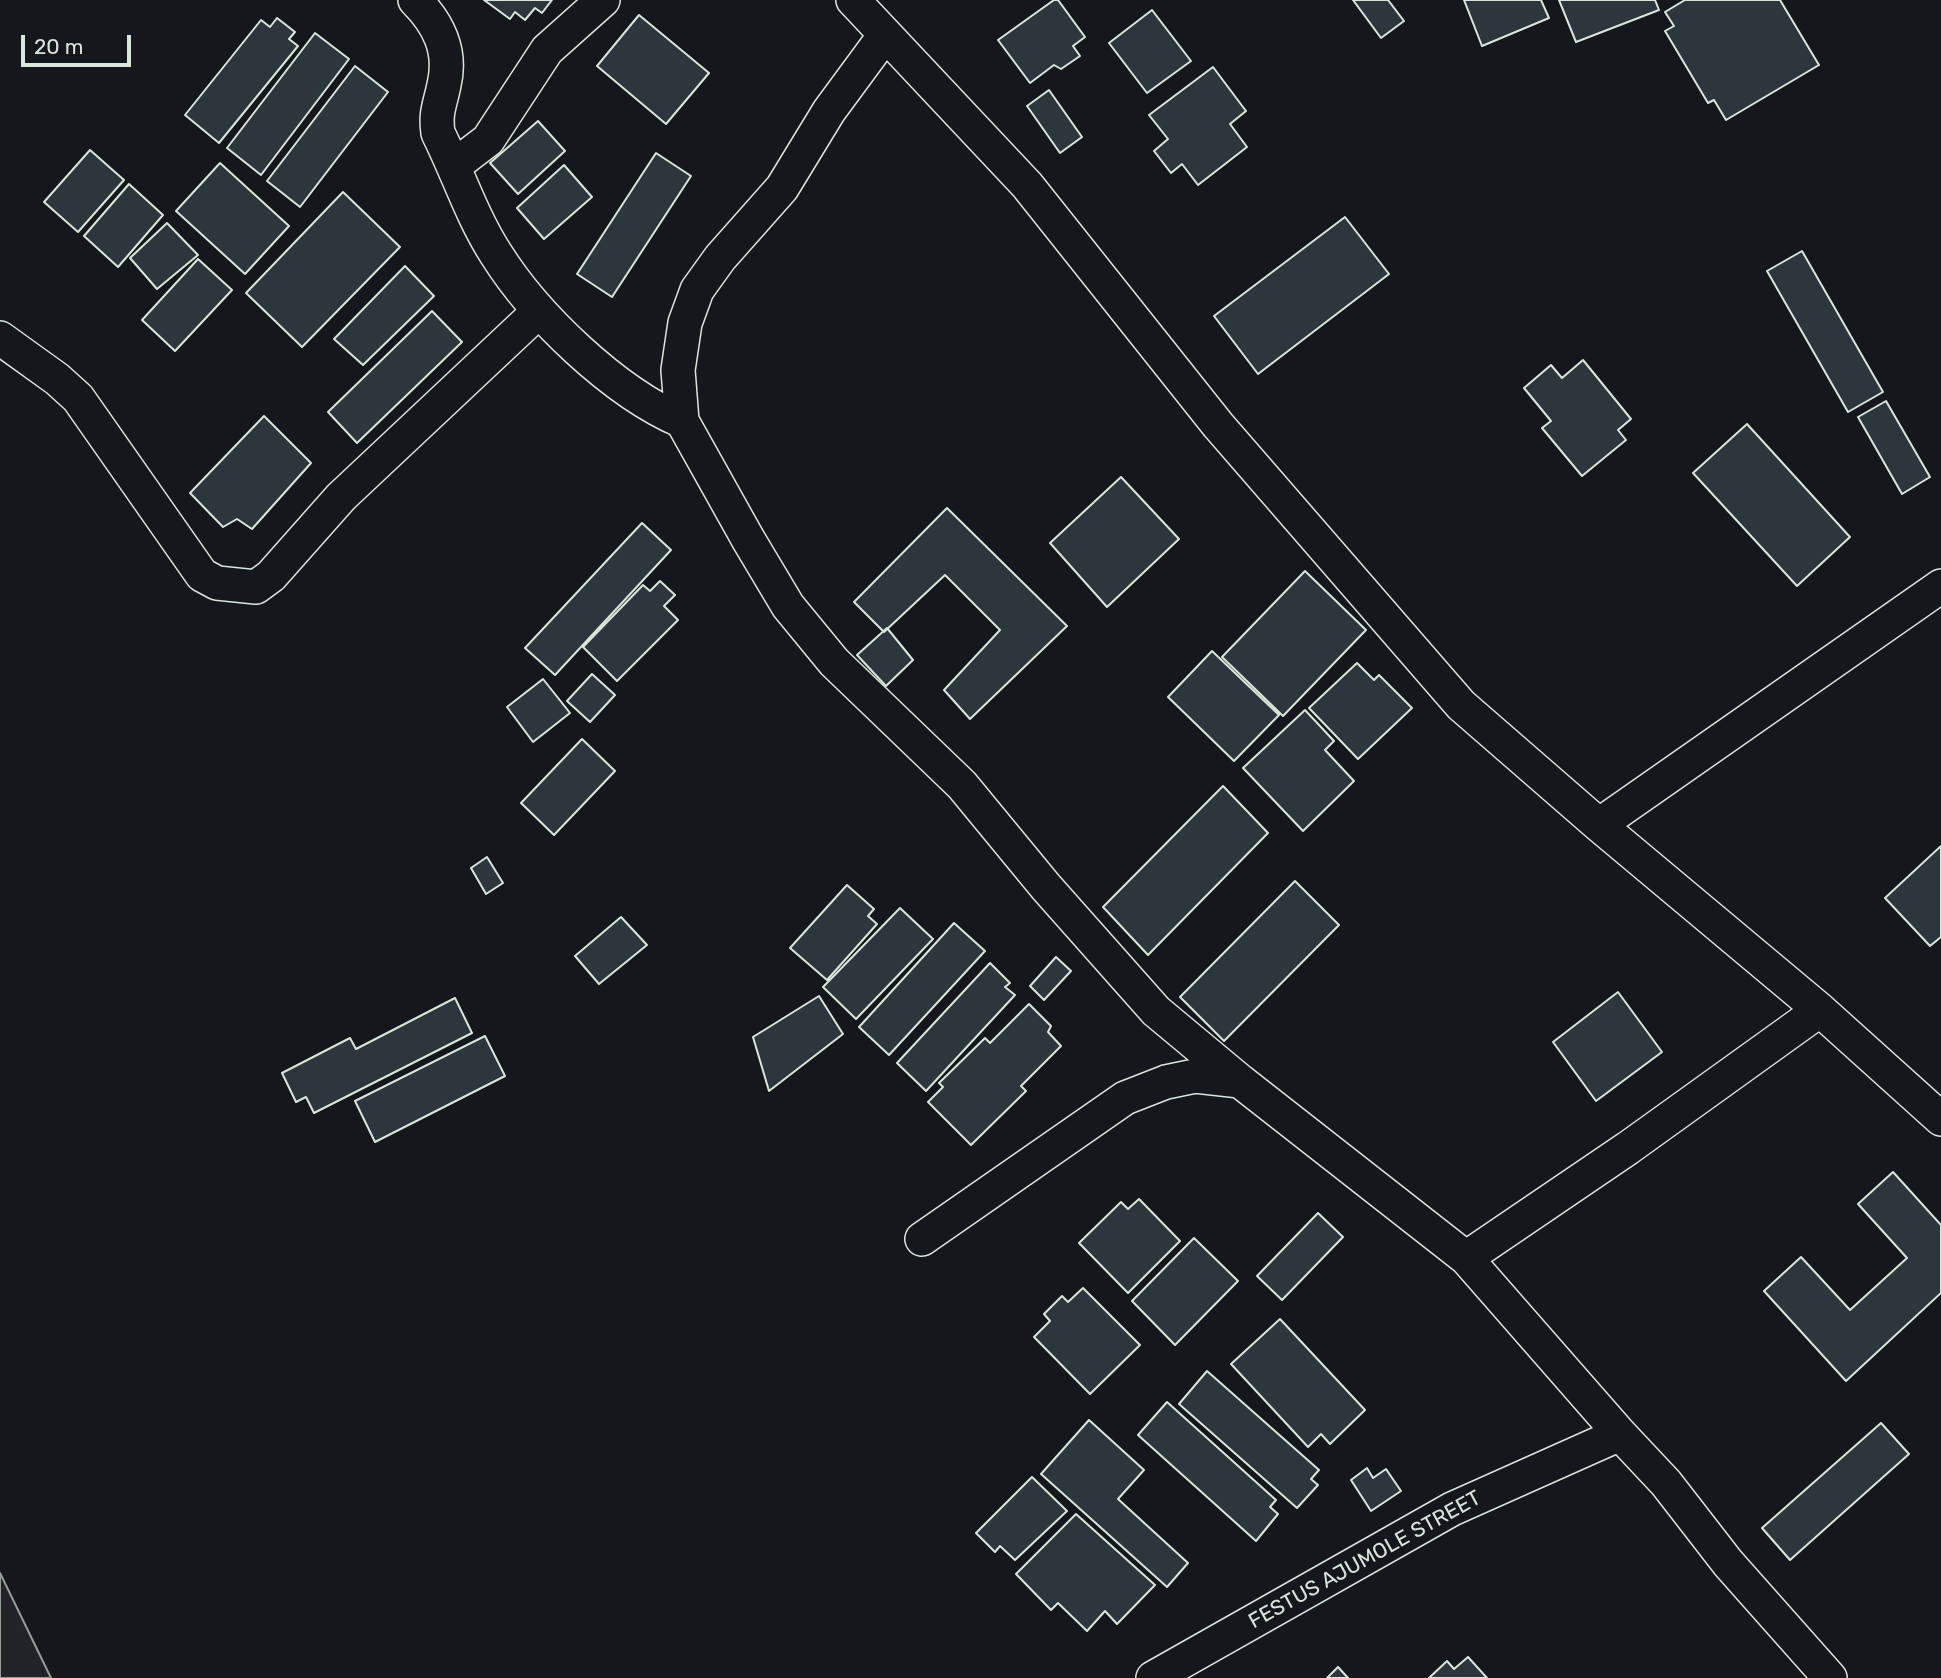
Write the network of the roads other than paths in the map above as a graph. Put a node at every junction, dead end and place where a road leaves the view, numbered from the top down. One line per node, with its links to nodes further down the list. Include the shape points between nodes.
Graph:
1 (415, 0): 5 (street, via 442,34 448,56 435,114 438,133)
2 (603, 0): 5 (street, via 547,50 488,140)
3 (853, 0): 4 (street)
4 (885, 35): 8 (street, via 829,111 782,188 698,290 685,323 678,370); 10 (street, via 1027,185 1218,425 1461,705)
5 (454, 166): 6 (street, via 495,252)
6 (539, 312): 7 (street, via 341,497 256,587 217,583 202,575 78,398); 8 (street, via 631,392)
7 (0, 338)
8 (682, 421): 12 (street, via 788,606 834,662 962,785 1156,1011)
9 (1941, 586): 10 (street)
10 (1600, 825): 11 (street)
11 (1820, 1010): 13 (street); 15 (street)
12 (1240, 1081): 14 (street, via 1195,1076 1125,1098); 15 (street)
13 (1941, 1119)
14 (922, 1240)
15 (1466, 1258): 16 (street)
16 (1620, 1434): 17 (street, FESTUS AJUMOLE STREET, via 1452,1509); 18 (street)
17 (1153, 1678)
18 (1830, 1678)

